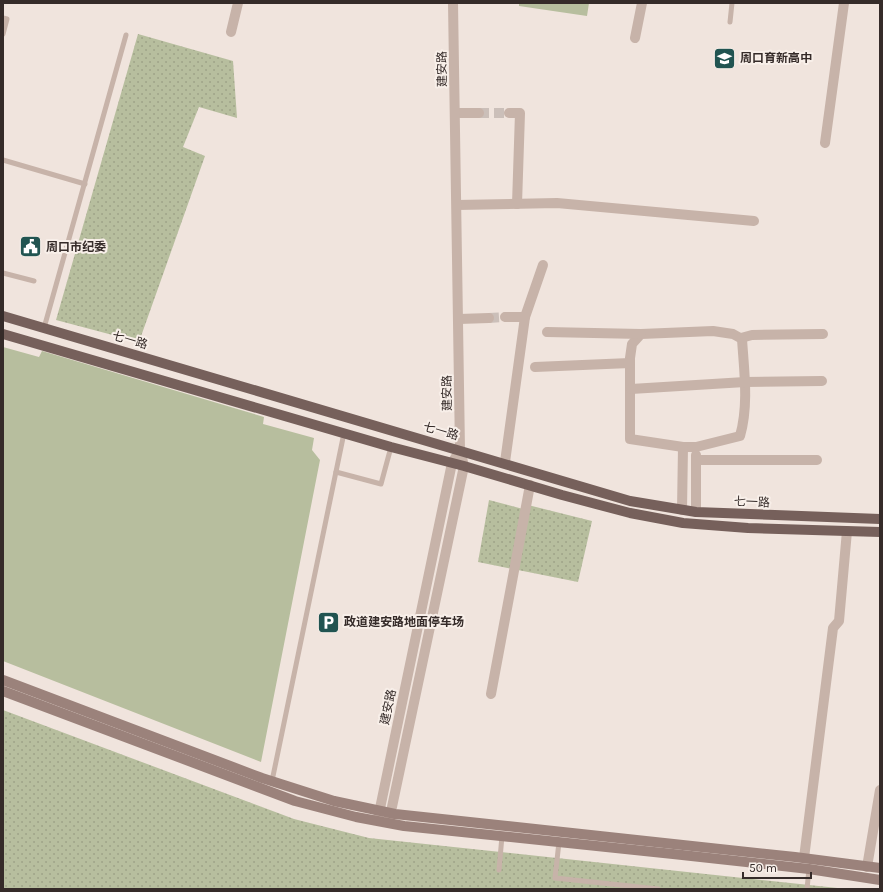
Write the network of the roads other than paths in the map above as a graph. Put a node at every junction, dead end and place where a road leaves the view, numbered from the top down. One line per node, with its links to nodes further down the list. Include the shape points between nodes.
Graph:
1 (238, 3): 8 (street)
2 (453, 3): 12 (street, 建安路)
3 (642, 3): 11 (street)
4 (732, 3): 7 (lane)
5 (844, 3): 15 (street)
6 (3, 18): 9 (lane, via 7,19)
7 (730, 22)
8 (232, 32)
9 (3, 34)
10 (126, 36): 17 (lane)
11 (635, 38)
12 (456, 113): 13 (street); 19 (street, 建安路)
13 (480, 113)
14 (508, 113): 18 (street, via 520,113)
15 (825, 143)
16 (3, 160): 17 (lane)
17 (85, 184): 29 (lane)
18 (516, 204): 19 (street); 20 (street, via 556,203)
19 (457, 205): 28 (street, 建安路)
20 (754, 221)
21 (543, 265): 26 (street)
22 (3, 272): 23 (lane)
23 (34, 281)
24 (3, 316): 29 (main road, 七一路)
25 (505, 317): 26 (street)
26 (525, 317): 47 (street)
27 (489, 318): 28 (street)
28 (458, 319): 44 (street, 建安路)
29 (44, 328): 44 (main road, 七一路)
30 (547, 332): 32 (street)
31 (3, 334): 40 (main road, 七一路)
32 (641, 334): 34 (street, via 714,331 734,334); 35 (street, via 632,344)
33 (823, 334): 34 (street, via 752,335)
34 (741, 338): 38 (street)
35 (630, 363): 36 (street); 39 (street)
36 (535, 367)
37 (822, 381): 38 (street)
38 (745, 382): 39 (street); 43 (street, via 744,424 740,436)
39 (631, 389): 42 (street, via 630,439)
40 (344, 432): 41 (main road, 七一路); 50 (lane)
41 (392, 446): 48 (main road, 七一路); 50 (lane, via 381,484)
42 (683, 447): 43 (street); 52 (street)
43 (696, 447): 45 (street)
44 (460, 450): 48 (street, 建安路); 49 (street); 52 (main road, 七一路, via 630,501)
45 (696, 460): 46 (street); 53 (street)
46 (817, 460)
47 (505, 462)
48 (452, 463): 49 (main road, 七一路); 62 (street, 建安路)
49 (464, 466): 51 (main road, 七一路); 62 (street)
50 (336, 472): 60 (lane)
51 (530, 485): 55 (main road, 七一路, via 630,513 683,523); 59 (street)
52 (682, 510): 53 (main road, 七一路)
53 (696, 512): 54 (main road, 七一路)
54 (880, 519)
55 (847, 531): 56 (main road, 七一路); 67 (street, via 839,621 833,628)
56 (880, 532)
57 (3, 680): 60 (main road)
58 (3, 691): 63 (main road, via 295,800)
59 (491, 694)
60 (272, 781): 62 (main road, via 334,801)
61 (880, 790): 68 (street)
62 (385, 812): 63 (street, 建安路); 64 (street); 67 (main road)
63 (378, 821): 64 (main road)
64 (388, 823): 65 (main road)
65 (502, 836): 66 (main road); 71 (lane)
66 (559, 842): 70 (main road); 73 (lane, via 555,878)
67 (804, 858): 68 (main road)
68 (867, 867): 69 (main road)
69 (880, 868)
70 (809, 869): 72 (main road); 74 (lane)
71 (499, 870)
72 (880, 880)
73 (658, 889)
74 (808, 889)

